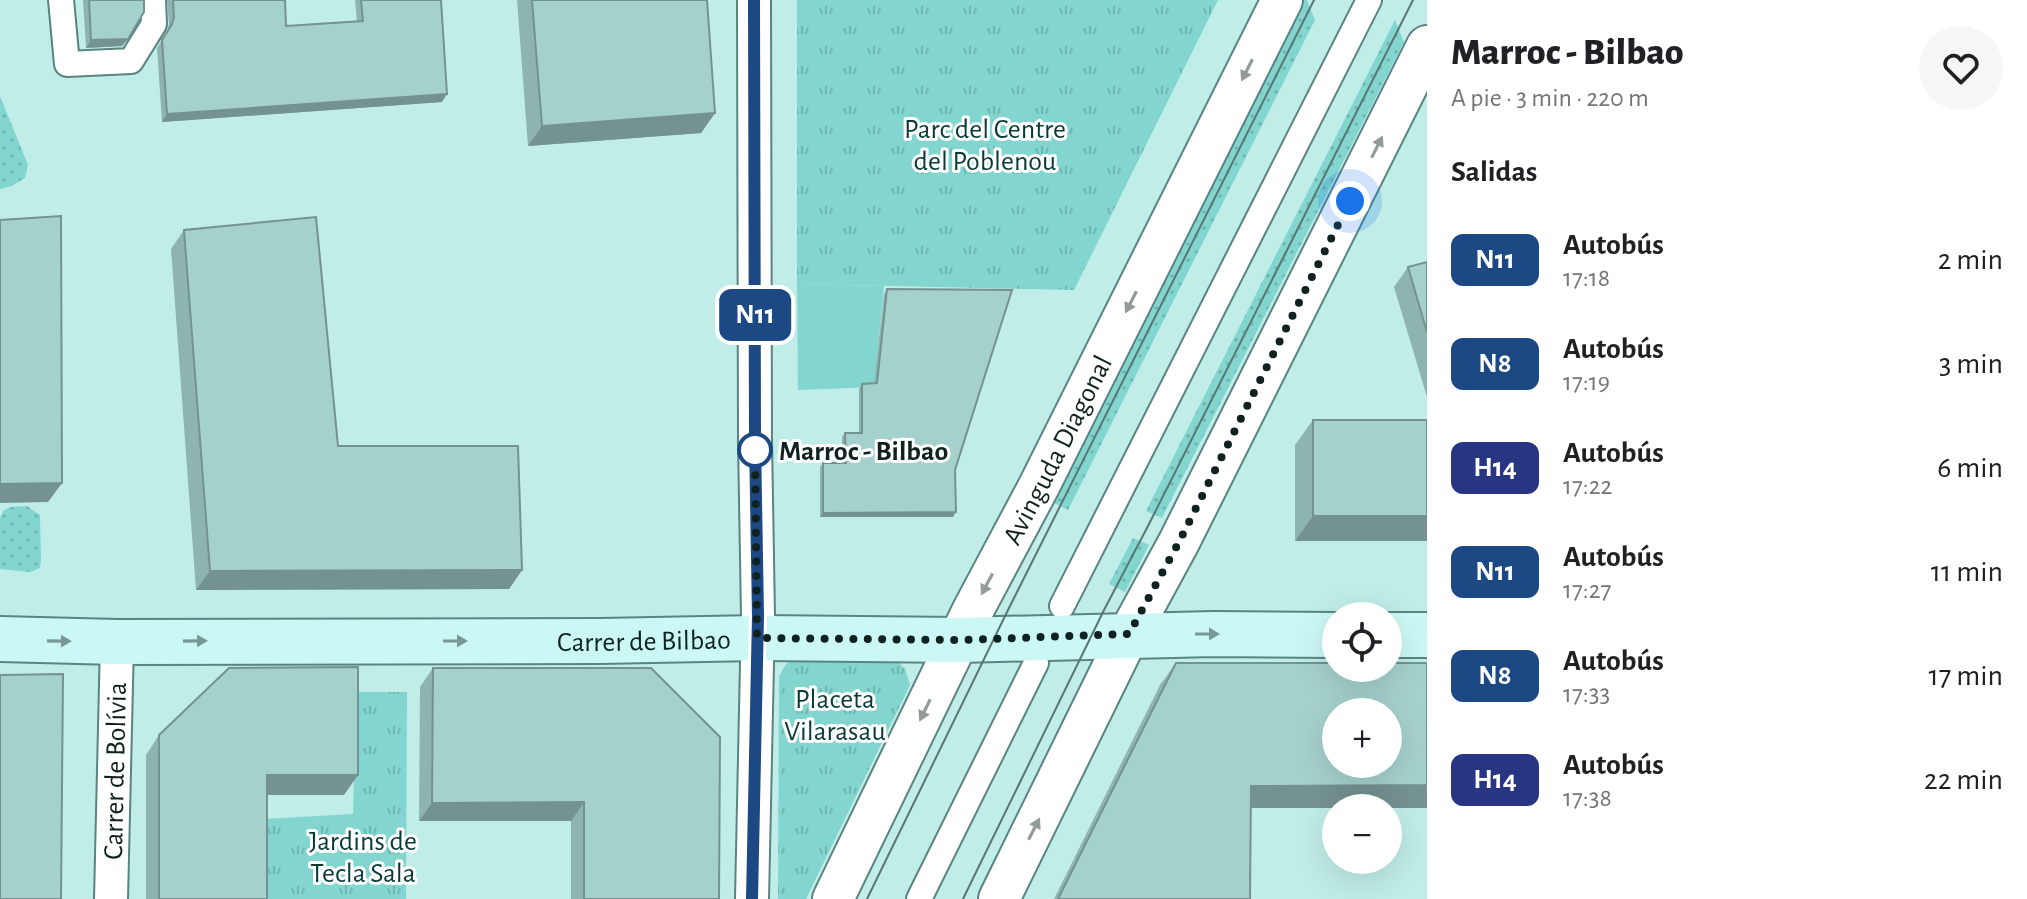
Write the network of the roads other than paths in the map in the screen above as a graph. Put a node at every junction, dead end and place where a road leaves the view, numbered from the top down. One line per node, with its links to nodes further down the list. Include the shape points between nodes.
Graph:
1 (61, 0): 2 (street, via 67,64 131,61 154,24)
2 (153, 0)
3 (754, 0): 12 (street)
4 (1282, 0): 14 (street, Avinguda Diagonal, one-way to 14)
5 (1369, 0): 7 (street)
6 (1427, 46): 8 (street, one-way to 6)
7 (1062, 606)
8 (1129, 634): 9 (main road, Carrer de Bilbao, one-way to 9); 14 (main road, Carrer de Bilbao); 21 (street, one-way to 8)
9 (1322, 635)
10 (1402, 635): 11 (main road)
11 (1427, 635)
12 (757, 638): 14 (main road, Carrer de Bilbao); 15 (main road, Carrer de Bilbao, one-way to 12); 18 (street)
13 (0, 639): 15 (main road, Carrer de Bilbao, one-way to 15)
14 (959, 640): 19 (street, Avinguda Diagonal, one-way to 19)
15 (117, 642): 17 (street, Carrer de Bolívia)
16 (1036, 663): 20 (street)
17 (111, 899)
18 (752, 899)
19 (833, 899)
20 (919, 899)
21 (999, 899)

